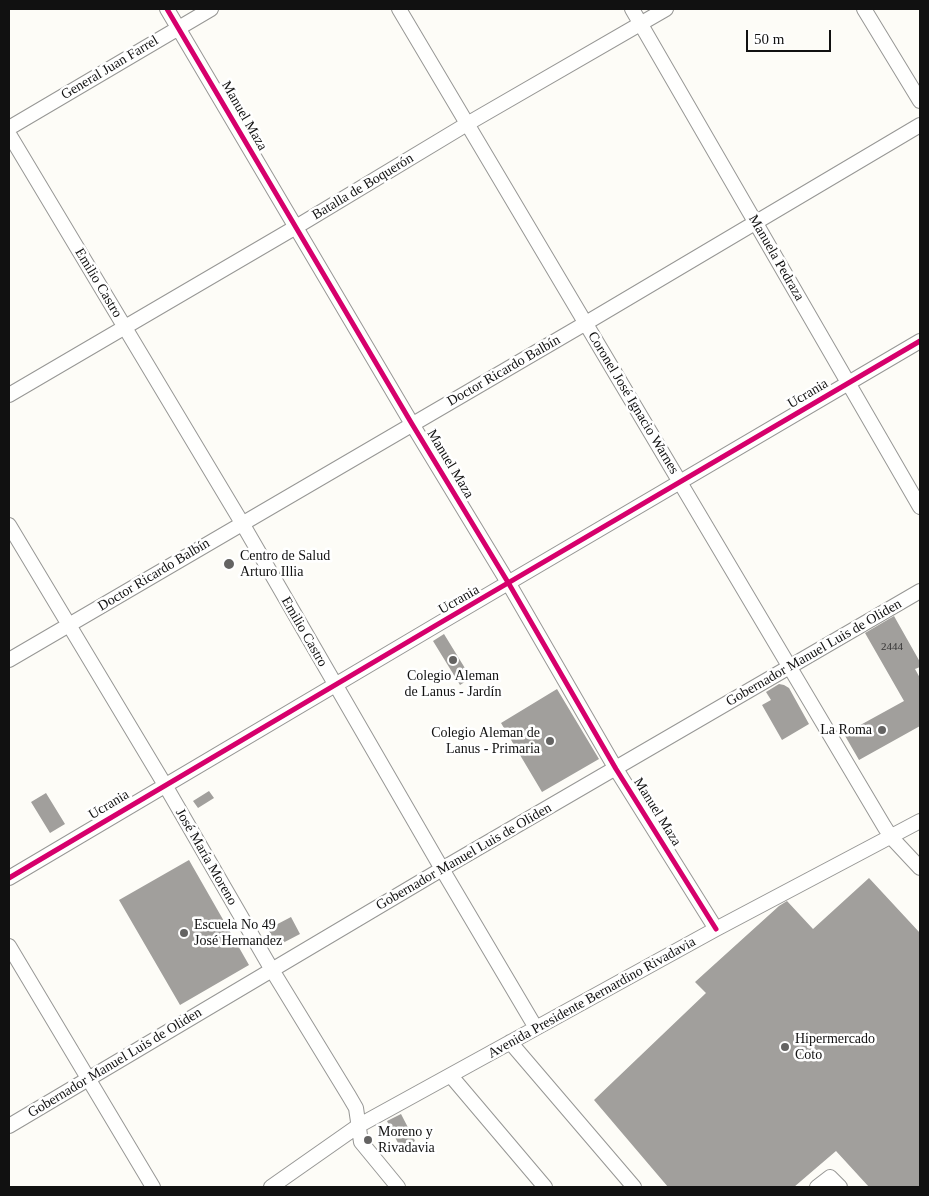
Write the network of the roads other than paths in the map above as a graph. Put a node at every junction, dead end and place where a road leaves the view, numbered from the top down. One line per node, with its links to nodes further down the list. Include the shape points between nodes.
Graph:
1 (167, 9): 8 (street, Manuel Maza)
2 (211, 9): 8 (street, General Juan Farrel)
3 (399, 9): 10 (street, Coronel José Ignacio Warnes)
4 (632, 9): 7 (street, Manuela Pedraza)
5 (666, 9): 7 (street, Batalla de Boquerón)
6 (864, 9): 9 (street)
7 (641, 24): 10 (street, Batalla de Boquerón); 14 (street, Manuela Pedraza)
8 (179, 28): 12 (street, General Juan Farrel); 15 (street, Manuel Maza)
9 (920, 101)
10 (468, 124): 15 (street, Batalla de Boquerón); 16 (street, Coronel José Ignacio Warnes)
11 (920, 125): 14 (street, Doctor Ricardo Balbín)
12 (9, 128)
13 (9, 134): 17 (street, Emilio Castro)
14 (756, 222): 16 (street, Doctor Ricardo Balbín); 19 (street, Manuela Pedraza)
15 (296, 227): 17 (street, Batalla de Boquerón); 21 (street, Manuel Maza)
16 (586, 323): 21 (street, Doctor Ricardo Balbín); 22 (street, Coronel José Ignacio Warnes)
17 (124, 328): 20 (street, Batalla de Boquerón); 24 (street, Emilio Castro)
18 (920, 341): 19 (street, Ucrania)
19 (849, 383): 22 (street, Ucrania); 23 (street, Manuela Pedraza)
20 (9, 395)
21 (412, 424): 24 (street, Doctor Ricardo Balbín); 26 (street, Manuel Maza)
22 (680, 482): 26 (street, Ucrania); 30 (street, Coronel José Ignacio Warnes)
23 (920, 507)
24 (242, 523): 28 (street, Doctor Ricardo Balbín); 31 (street, Emilio Castro)
25 (9, 525): 28 (street, José María Moreno)
26 (509, 584): 31 (street, Ucrania); 32 (street, Manuel Maza)
27 (920, 591): 30 (street, Gobernador Manuel Luis de Oliden)
28 (68, 626): 29 (street, Doctor Ricardo Balbín); 33 (street, José María Moreno)
29 (9, 660)
30 (790, 667): 32 (street, Gobernador Manuel Luis de Oliden); 35 (street, Coronel José Ignacio Warnes)
31 (335, 684): 33 (street, Ucrania); 37 (street, Emilio Castro)
32 (616, 769): 37 (street, Gobernador Manuel Luis de Oliden); 39 (street, Manuel Maza)
33 (165, 785): 38 (street, Ucrania); 41 (street, José María Moreno)
34 (920, 821): 35 (street, Avenida Presidente Bernardino Rivadavia)
35 (891, 837): 36 (street, Coronel José Ignacio Warnes); 39 (street, Avenida Presidente Bernardino Rivadavia)
36 (920, 868)
37 (442, 869): 41 (street, Gobernador Manuel Luis de Oliden); 42 (street, Emilio Castro)
38 (9, 878)
39 (716, 929): 42 (street, Avenida Presidente Bernardino Rivadavia)
40 (9, 946): 45 (street)
41 (272, 970): 45 (street, Gobernador Manuel Luis de Oliden); 47 (street, José María Moreno, via 356,1108)
42 (536, 1028): 43 (street, Avenida Presidente Bernardino Rivadavia)
43 (510, 1042): 44 (street, Avenida Presidente Bernardino Rivadavia); 52 (street)
44 (451, 1076): 47 (street, Avenida Presidente Bernardino Rivadavia); 51 (street)
45 (87, 1080): 46 (street, Gobernador Manuel Luis de Oliden); 48 (street)
46 (9, 1126)
47 (358, 1126): 49 (street, Avenida Presidente Bernardino Rivadavia); 50 (street, José María Moreno, via 361,1142)
48 (152, 1187)
49 (271, 1187)
50 (398, 1187)
51 (545, 1187)
52 (634, 1187)
53 (817, 1187): 54 (street, via 830,1177)
54 (840, 1187)

